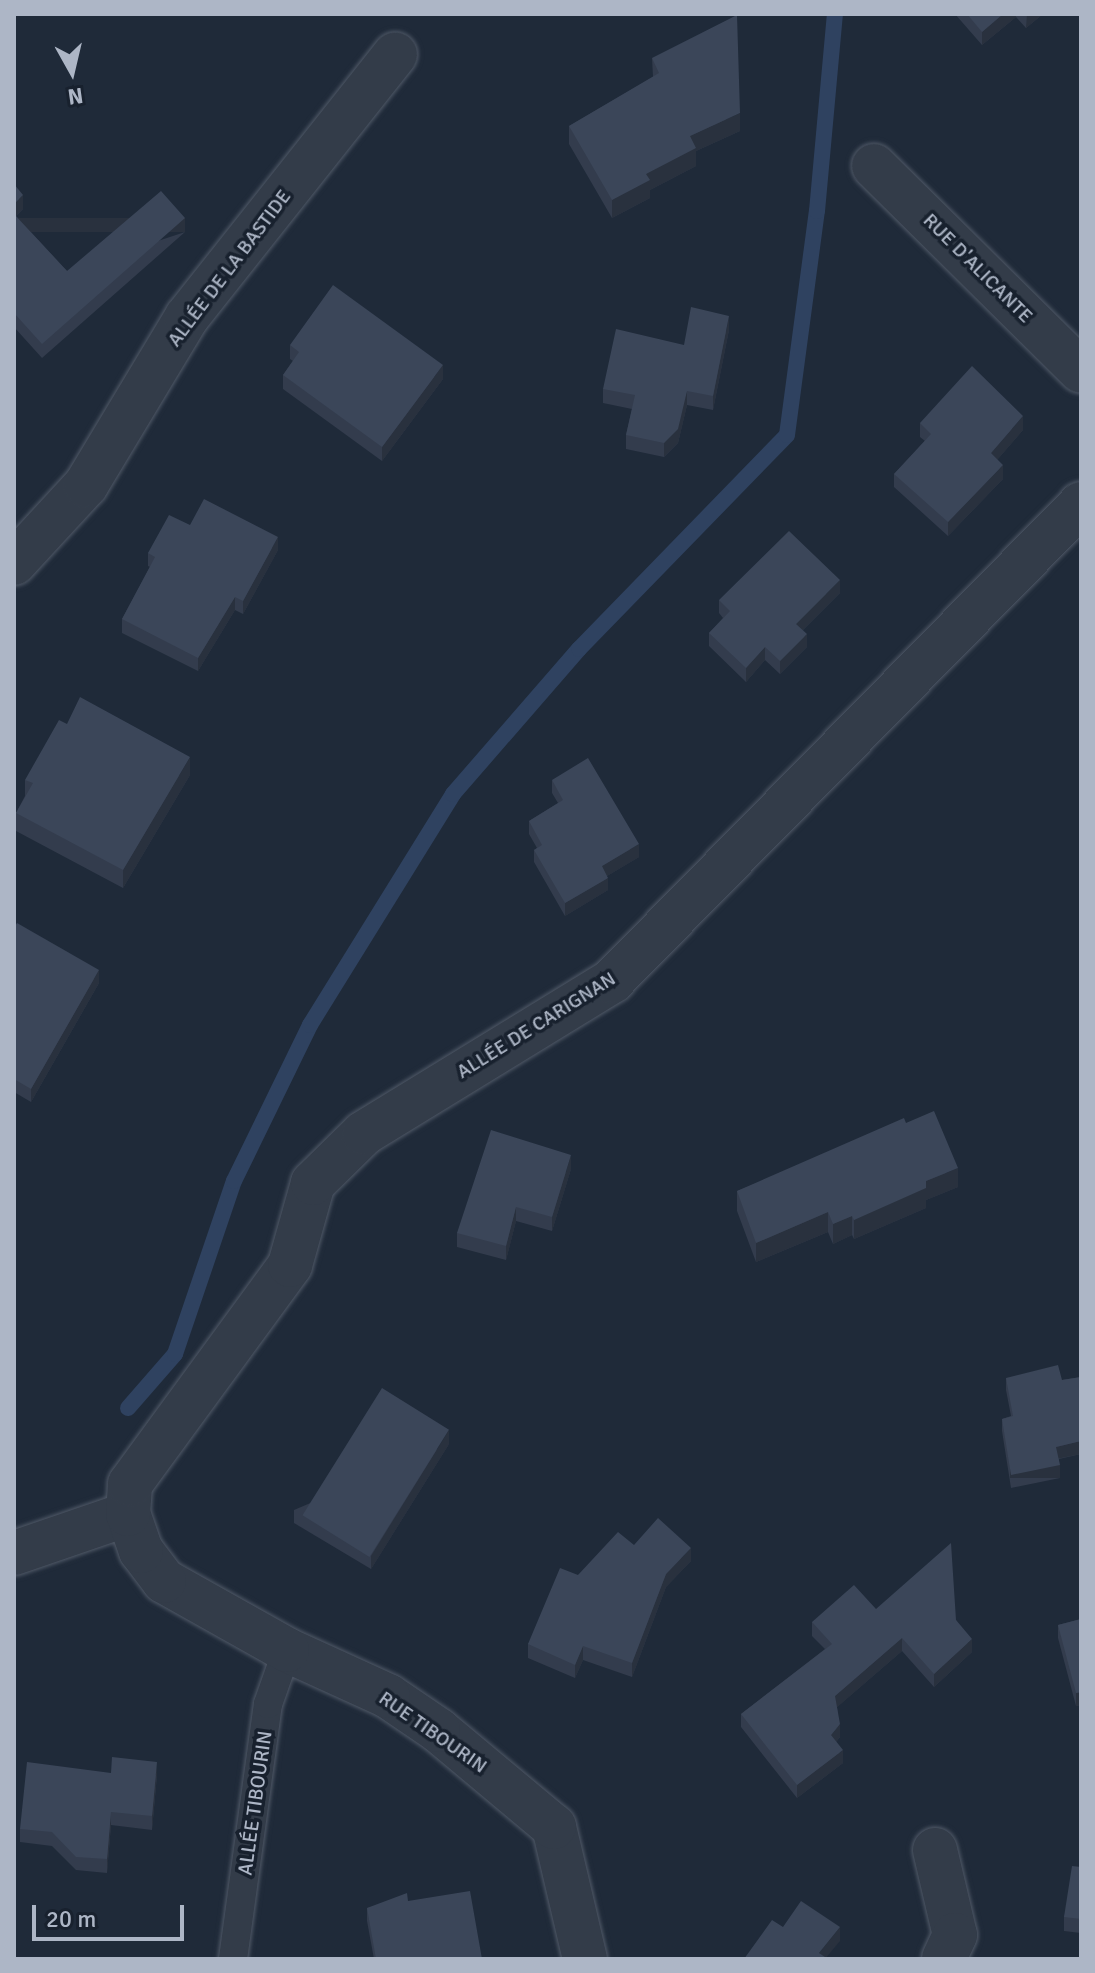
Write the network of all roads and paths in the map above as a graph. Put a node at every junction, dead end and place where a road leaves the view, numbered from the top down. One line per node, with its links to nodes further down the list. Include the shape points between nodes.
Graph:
1 (395, 55): 5 (street, ALLÉE DE LA BASTIDE, via 187,317 86,485)
2 (874, 166): 3 (street, RUE D'ALICANTE)
3 (1081, 371)
4 (1081, 504): 6 (street, ALLÉE DE CARIGNAN, via 612,981 364,1133 313,1183 290,1265 130,1484)
5 (14, 563)
6 (128, 1514): 7 (street); 8 (street, RUE TIBOURIN, via 141,1551 164,1581)
7 (14, 1553)
8 (287, 1650): 10 (lane, ALLÉE TIBOURIN, via 268,1704); 11 (street, RUE TIBOURIN, via 388,1696 554,1827)
9 (935, 1850): 12 (street, via 955,1935)
10 (233, 1959)
11 (585, 1959)
12 (944, 1959)

